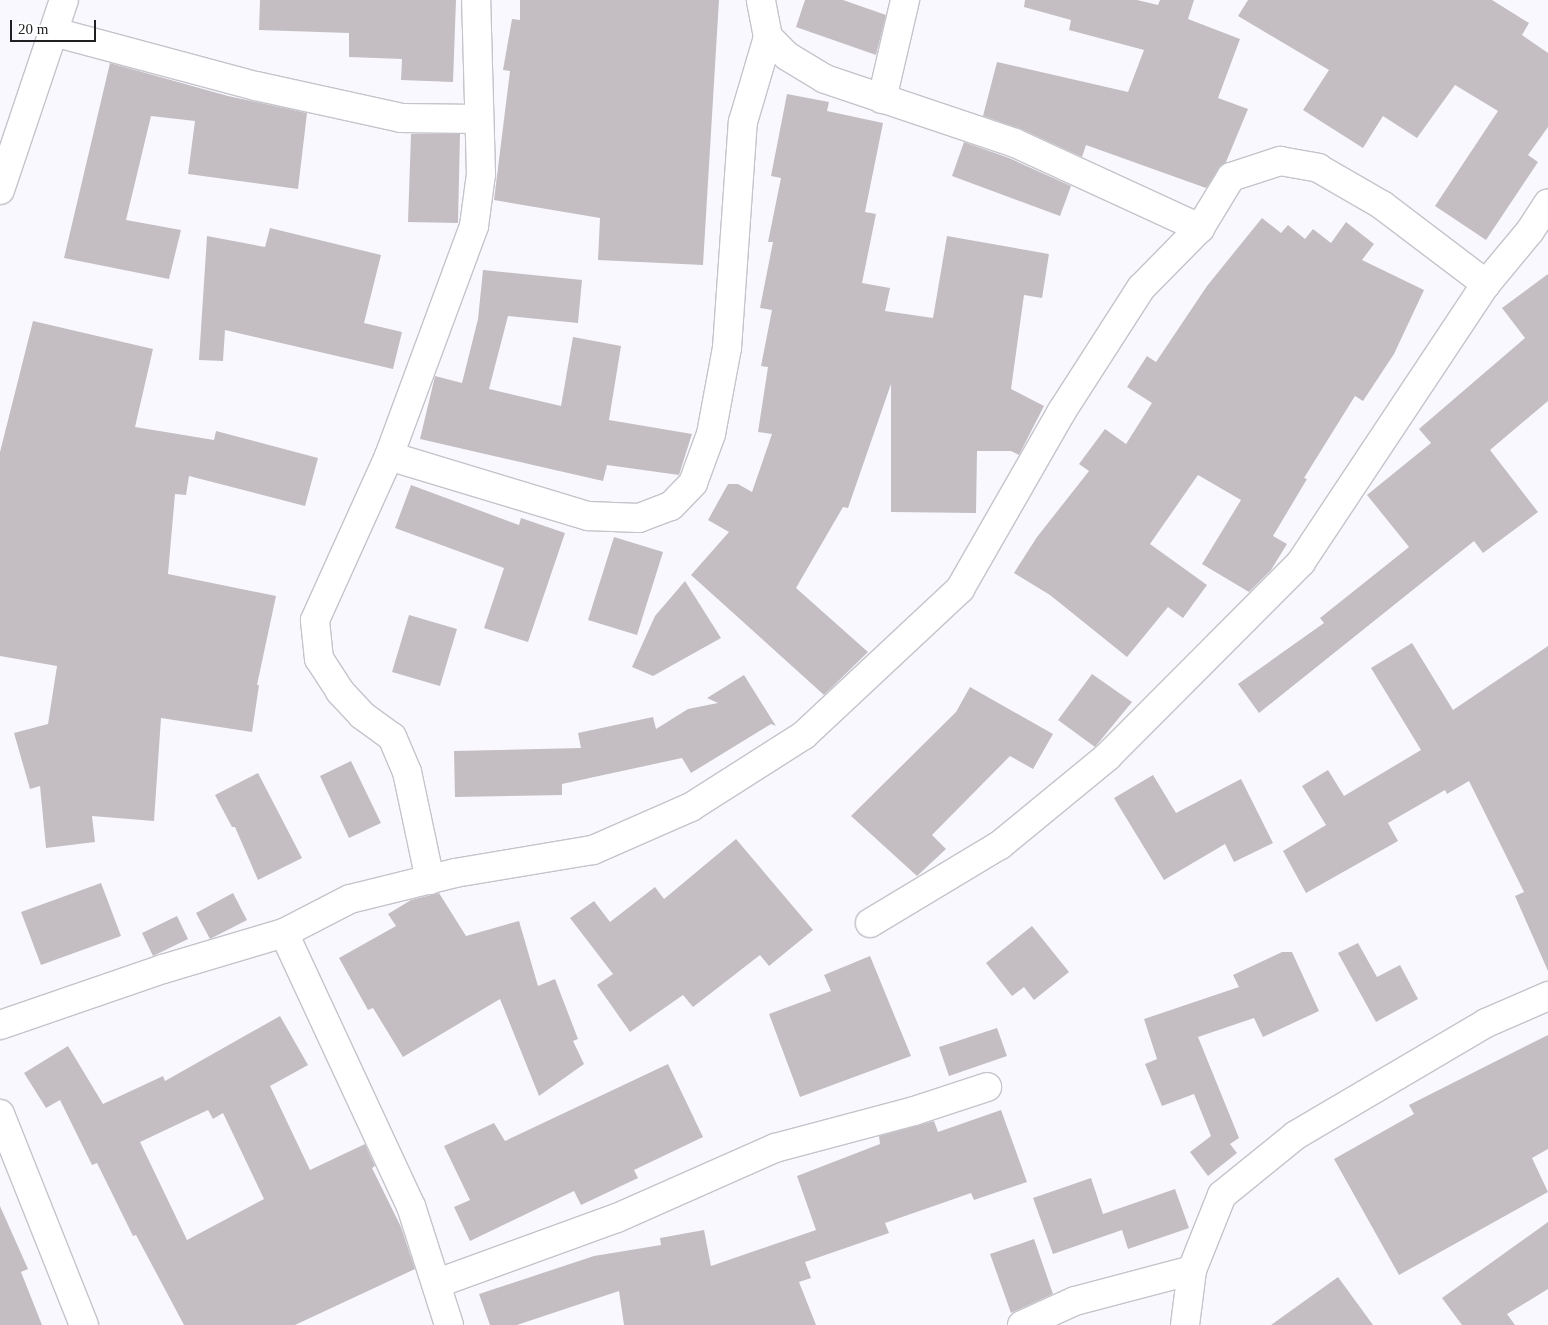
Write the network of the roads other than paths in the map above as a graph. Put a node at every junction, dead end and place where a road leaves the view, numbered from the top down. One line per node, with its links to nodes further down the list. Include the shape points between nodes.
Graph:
1 (476, 0): 8 (street)
2 (762, 0): 6 (street)
3 (905, 0): 7 (street)
4 (61, 1): 5 (street)
5 (54, 32): 8 (street, via 256,86 401,118); 9 (street)
6 (768, 37): 7 (street, via 787,56 824,79); 13 (street, via 743,122 727,348 711,434 693,483 671,506 639,518 588,516)
7 (882, 98): 11 (street, via 1015,143)
8 (478, 119): 13 (street, via 481,174 474,226)
9 (0, 190)
10 (1548, 203): 12 (street, via 1530,232)
11 (1200, 228): 12 (street, via 1232,177 1280,161 1318,168 1382,205); 14 (street, via 1141,288 1062,411 960,589 804,735 691,807 593,850)
12 (1486, 284): 15 (street, via 1301,562 1107,757 1000,845)
13 (389, 456): 14 (street, via 315,620 319,658 330,675 362,715 392,737 407,772)
14 (430, 880): 16 (street, via 350,899)
15 (870, 923)
16 (284, 934): 18 (street, via 163,970); 22 (street, via 411,1206)
17 (1548, 996): 21 (street, via 1486,1023 1296,1136 1222,1196 1207,1226)
18 (0, 1026)
19 (987, 1087): 22 (street, via 914,1112 775,1148 618,1218)
20 (0, 1114): 23 (street)
21 (1192, 1270): 25 (street, via 1075,1300); 26 (street)
22 (438, 1283): 24 (street)
23 (84, 1325)
24 (449, 1325)
25 (1022, 1325)
26 (1185, 1325)

